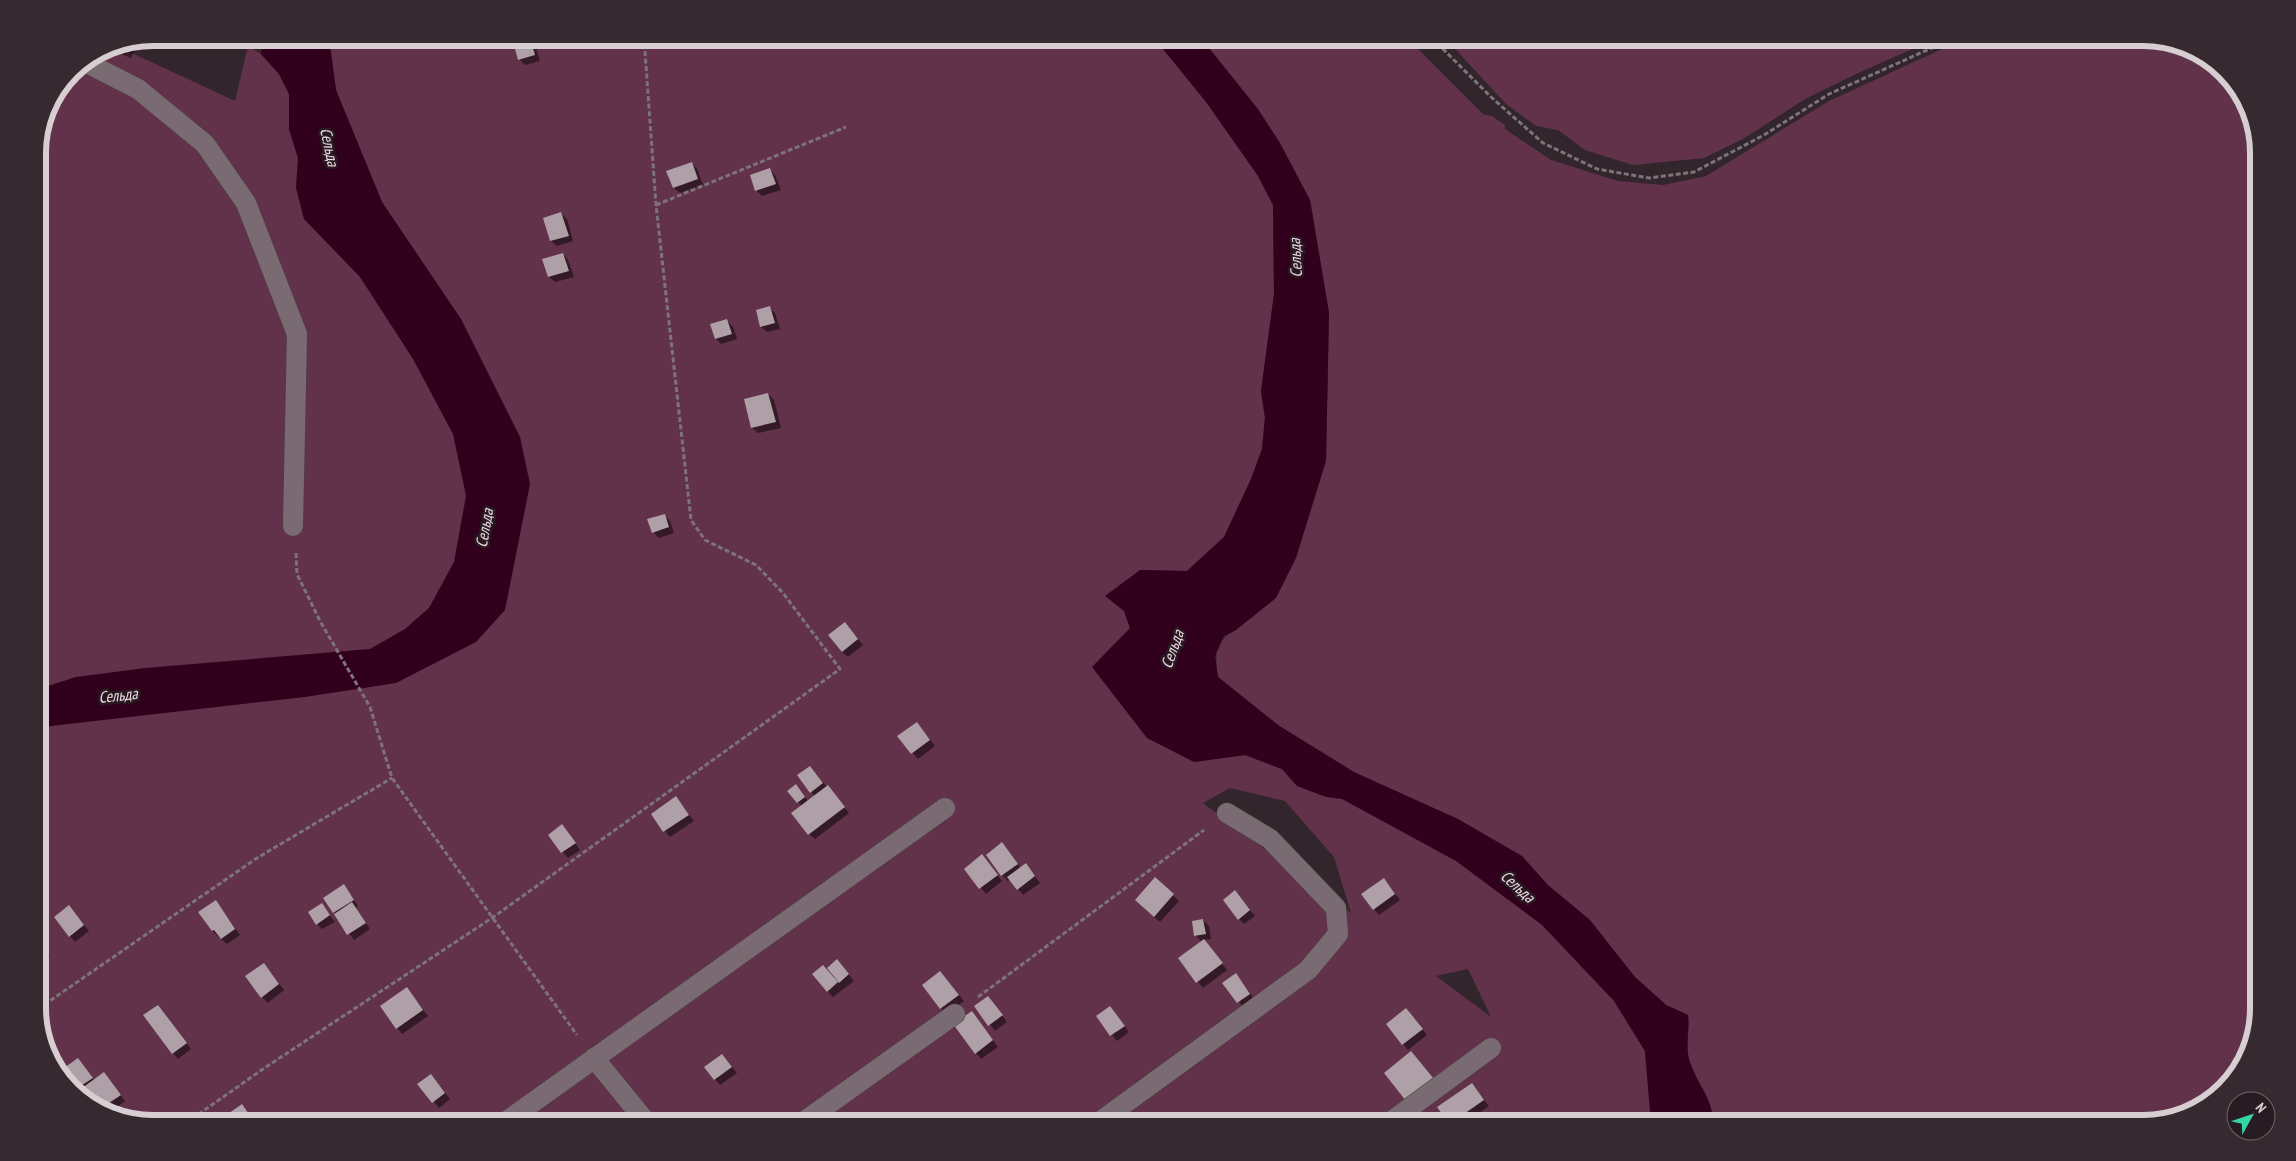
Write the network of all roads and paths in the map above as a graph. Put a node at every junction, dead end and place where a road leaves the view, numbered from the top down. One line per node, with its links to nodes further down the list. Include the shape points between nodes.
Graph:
1 (645, 46): 6 (path)
2 (1440, 46): 3 (path, via 1543,144 1597,168 1649,178 1694,172 1764,135 1829,94)
3 (1936, 46)
4 (92, 66): 7 (lane, via 138,89 205,144 246,203 297,334)
5 (846, 127): 6 (path)
6 (656, 205): 11 (path, via 691,520 705,540 756,565 783,593 840,669)
7 (294, 526): 8 (path, via 297,574 370,707)
8 (392, 778): 11 (path); 12 (path, via 257,858)
9 (945, 808): 15 (lane)
10 (1227, 813): 13 (path); 20 (lane, via 1270,839 1336,908 1338,934 1308,970)
11 (492, 918): 15 (path); 16 (path, via 263,1068)
12 (46, 1004)
13 (955, 1014): 19 (lane)
14 (1492, 1048): 21 (lane)
15 (594, 1058): 17 (lane); 18 (lane)
16 (198, 1115)
17 (516, 1115)
18 (640, 1115)
19 (815, 1115)
20 (1110, 1115)
21 (1401, 1115)

